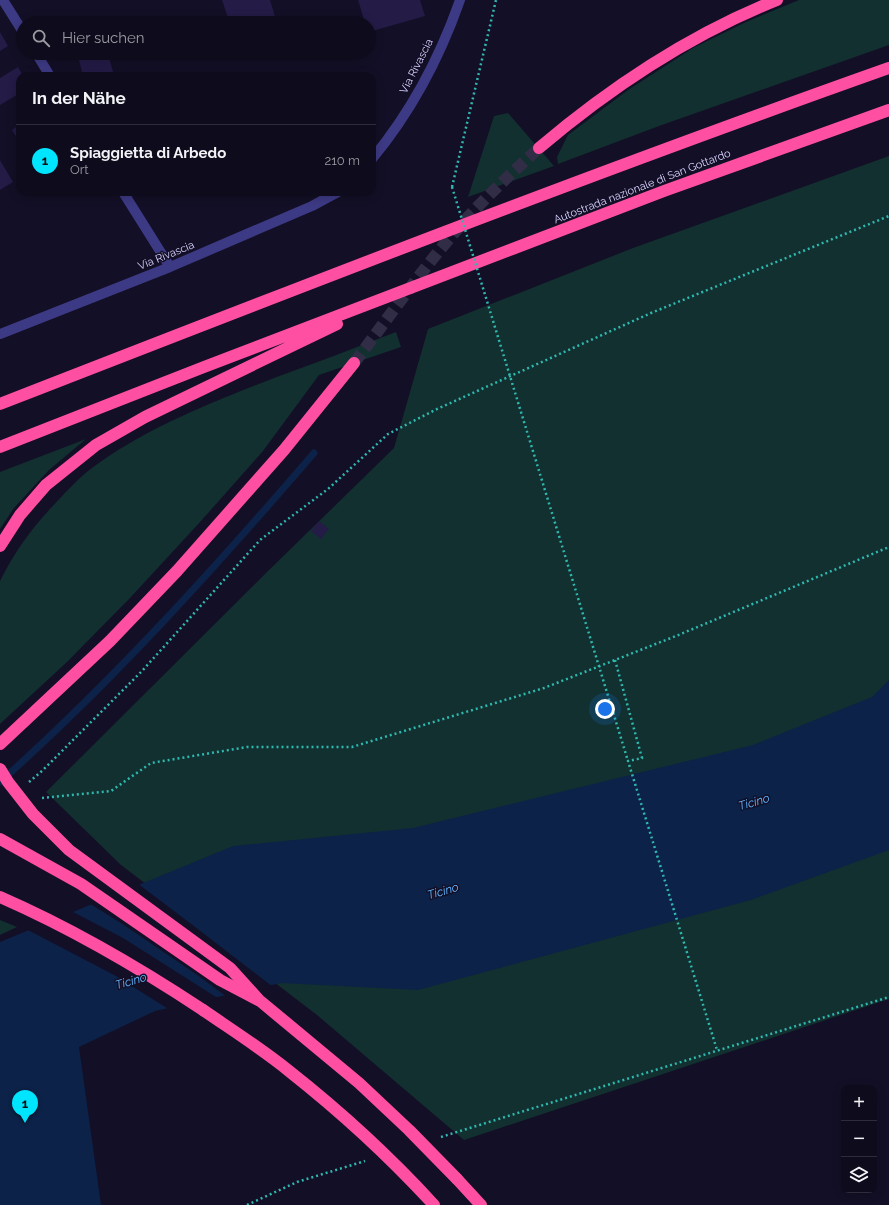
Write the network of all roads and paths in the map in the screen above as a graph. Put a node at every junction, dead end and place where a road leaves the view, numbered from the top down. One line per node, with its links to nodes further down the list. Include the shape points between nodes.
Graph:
1 (3, 0): 5 (street)
2 (460, 0): 11 (street, Via Rivascia, via 424,82)
3 (496, 0): 25 (path, bridge, via 452,187)
4 (777, 0): 10 (highway, via 710,30 653,63 601,99)
5 (16, 21)
6 (40, 60): 8 (street)
7 (889, 68): 19 (highway, via 541,195)
8 (48, 72)
9 (889, 110): 16 (highway, Autostrada nazionale di San Gottardo, via 678,186)
10 (539, 148)
11 (376, 154)
12 (126, 196): 15 (street)
13 (331, 196): 15 (street, Via Rivascia)
14 (889, 216): 27 (path, via 651,313 437,409 388,434 328,489 260,540 142,671)
15 (170, 267): 17 (street, Via Rivascia)
16 (407, 290): 20 (highway); 21 (highway, via 145,417 96,445 46,485 20,515)
17 (0, 334)
18 (354, 363): 24 (highway, via 284,450 177,571 110,641)
19 (0, 404)
20 (0, 447)
21 (0, 546)
22 (889, 548): 23 (path)
23 (615, 660): 25 (path, via 642,758); 28 (path, via 544,688 352,747 247,747 151,763 111,791)
24 (0, 744)
25 (628, 762): 33 (path)
26 (0, 769): 32 (highway, bridge, via 33,814 69,850 230,968)
27 (24, 786)
28 (36, 798)
29 (0, 839): 32 (highway, via 81,884 220,980)
30 (0, 897): 37 (highway, bridge, via 66,928 136,967 248,1041 289,1071 362,1133)
31 (889, 997): 33 (path)
32 (259, 1000): 38 (highway, bridge, via 359,1083 409,1130)
33 (717, 1050): 34 (path)
34 (439, 1138)
35 (372, 1159): 36 (path, via 297,1182)
36 (247, 1205)
37 (434, 1205)
38 (481, 1205)

